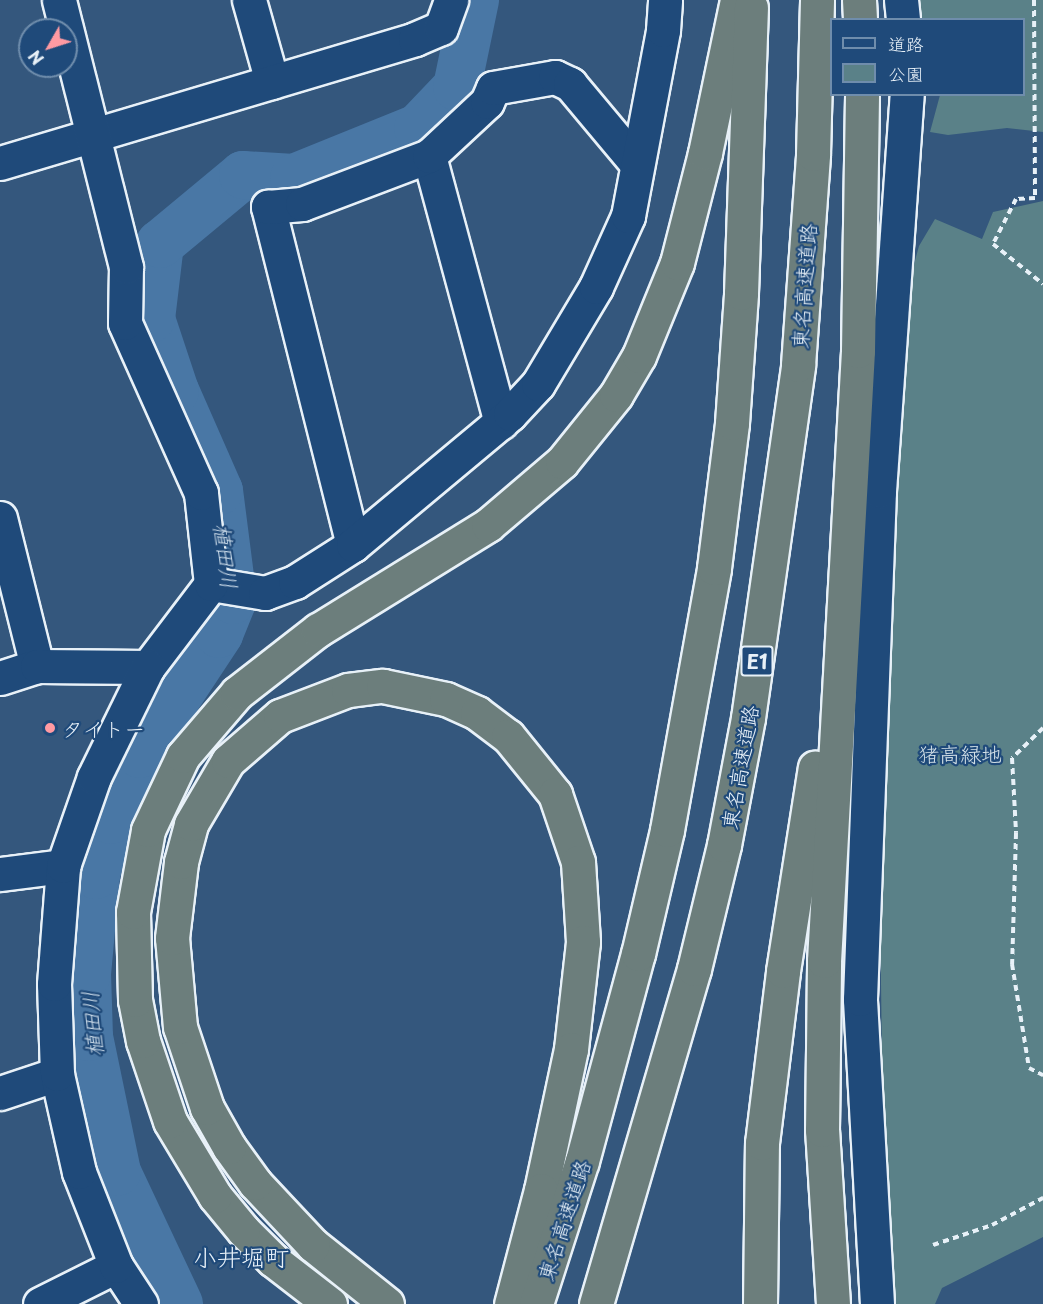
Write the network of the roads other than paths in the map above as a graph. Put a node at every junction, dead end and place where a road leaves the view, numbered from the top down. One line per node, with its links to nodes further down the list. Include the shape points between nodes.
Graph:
1 (59, 0): 15 (street)
2 (249, 0): 12 (street)
3 (451, 0): 12 (street, via 441,28)
4 (665, 0): 18 (street, via 663,30)
5 (737, 0): 34 (highway, via 677,262 639,356 616,395 562,462 488,525 318,630 237,693 183,756 148,830 134,912 135,1000 143,1041 170,1121 215,1196 243,1230 273,1260)
6 (752, 0): 37 (highway, 東名高速道路, via 741,293 732,423 714,568 667,830 638,954 582,1161)
7 (817, 0): 38 (highway, 東名高速道路 / E1, via 813,154 798,366 748,718 724,845 694,969)
8 (859, 0): 10 (highway)
9 (901, 0): 11 (street)
10 (860, 18)
11 (903, 18)
12 (272, 82): 15 (street)
13 (862, 96): 23 (highway, via 858,351)
14 (907, 96): 41 (street, via 879,491 860,999)
15 (93, 134): 17 (street); 22 (street, via 126,267 125,322 201,493)
16 (429, 156): 18 (street, via 487,102 492,88 555,77 570,84); 19 (street); 21 (street, via 302,204 268,207)
17 (0, 164)
18 (636, 164): 19 (street, via 628,216 596,287 538,384)
19 (501, 422): 21 (street)
20 (0, 518): 24 (street)
21 (353, 545): 22 (street, via 295,582 265,593)
22 (227, 587): 25 (street)
23 (844, 588): 39 (highway, via 762,1143); 40 (highway, via 822,1059 823,1152)
24 (37, 666): 25 (street); 26 (street)
25 (148, 667): 27 (street, via 94,777)
26 (0, 678)
27 (63, 866): 28 (street); 29 (street, via 54,984)
28 (0, 873)
29 (57, 1074): 30 (street); 31 (street, via 80,1172)
30 (0, 1094)
31 (116, 1266): 32 (street); 33 (street)
32 (40, 1304)
33 (141, 1304)
34 (330, 1304)
35 (387, 1304): 36 (highway, via 305,1237 229,1148 207,1107 180,1027 172,938 181,862 191,824 228,762 280,716 336,693 383,686 446,699 477,713 508,736 555,794 578,862 583,942 571,1049 541,1190)
36 (511, 1304)
37 (536, 1304)
38 (596, 1304)
39 (760, 1304)
40 (833, 1304)
41 (877, 1304)

